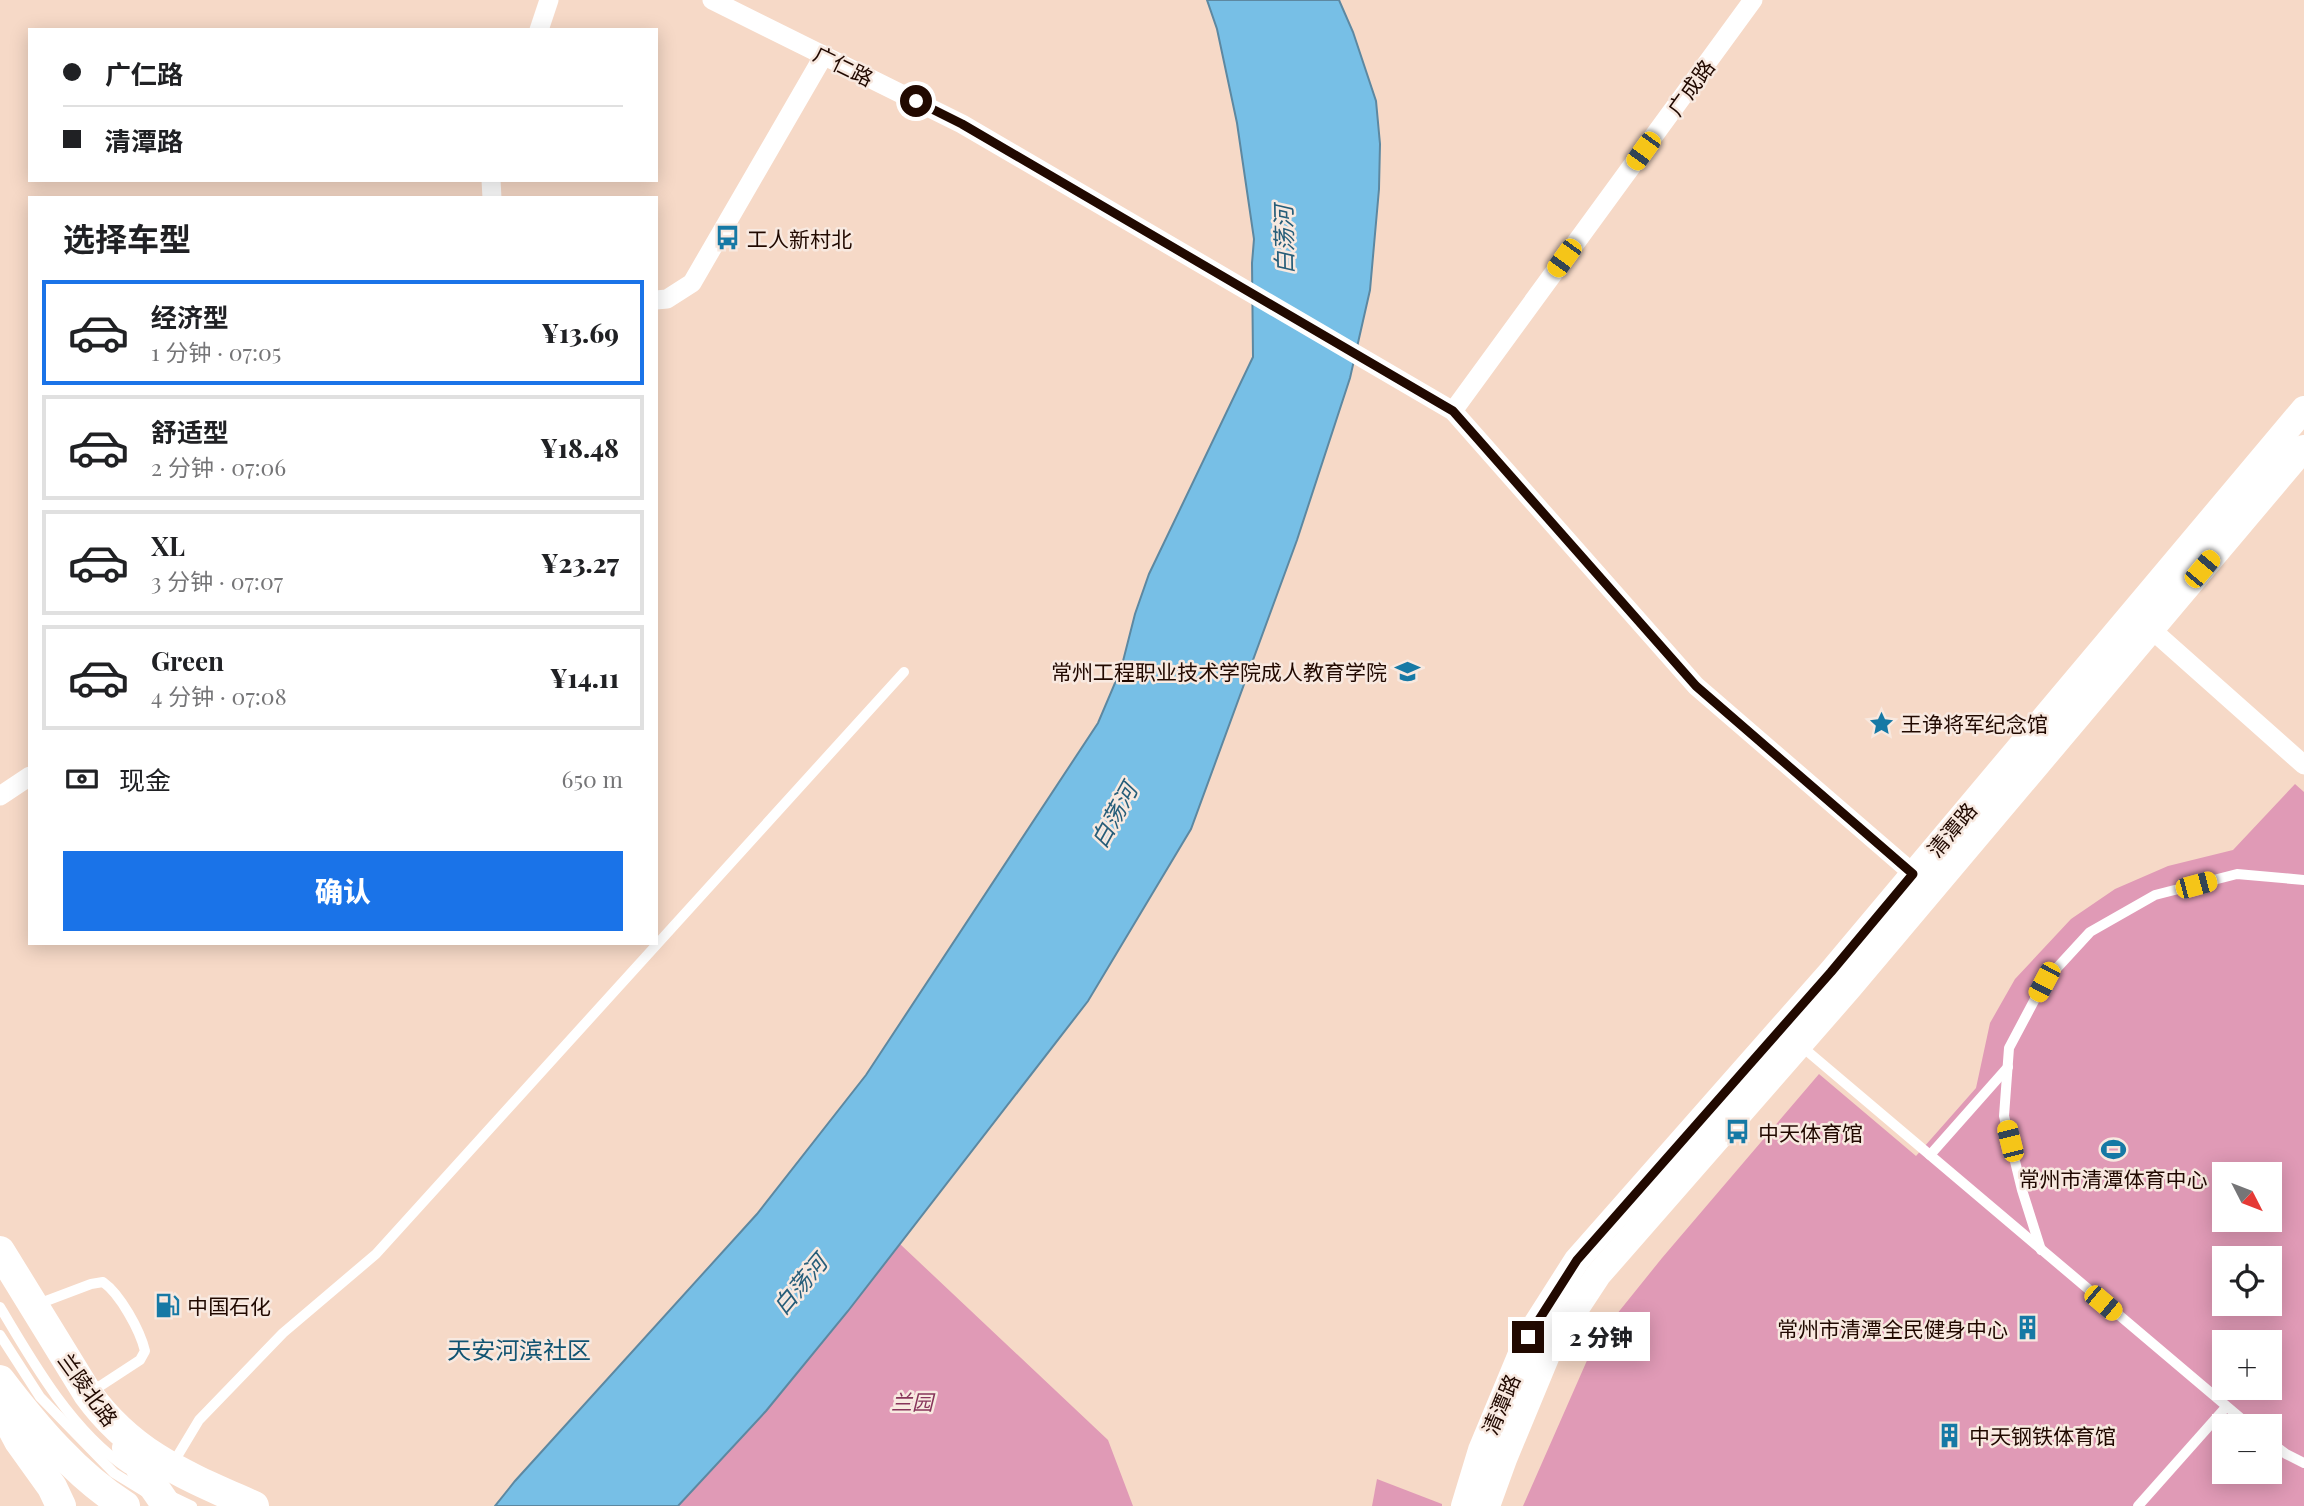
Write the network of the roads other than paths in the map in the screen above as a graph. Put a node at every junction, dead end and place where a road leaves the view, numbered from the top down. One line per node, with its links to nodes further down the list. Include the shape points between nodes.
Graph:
1 (549, 0): 4 (street)
2 (712, 0): 5 (street, 广仁路)
3 (1753, 0): 8 (street, 广成路)
4 (540, 28)
5 (824, 55): 6 (street, via 692,283); 8 (street, 广仁路, via 962,124)
6 (658, 300)
7 (2304, 409): 16 (main road, 清潭路)
8 (1453, 411): 16 (street, 广仁路, via 1696,686)
9 (2304, 448): 10 (main road, 清潭路)
10 (2151, 629): 12 (street); 16 (main road, 清潭路)
11 (904, 672): 17 (lane)
12 (2304, 765)
13 (28, 777): 14 (street)
14 (0, 796)
15 (2304, 880): 20 (lane, via 2237,874 2155,895 2090,932 2044,982 2009,1048)
16 (1923, 881): 19 (main road, 清潭路); 39 (main road, 清潭路, via 1831,972 1577,1260 1528,1337 1481,1450)
17 (658, 943)
18 (656, 945): 34 (lane, via 376,1254 283,1333 199,1420 178,1455)
19 (1800, 1045): 21 (lane); 40 (main road, 清潭路, via 1598,1275 1550,1349)
20 (2008, 1066): 21 (lane); 22 (lane, via 2004,1116)
21 (1930, 1155): 22 (lane)
22 (2042, 1250): 30 (lane)
23 (0, 1251): 25 (main road, 兰陵北路)
24 (0, 1307): 34 (lane, via 47,1385 94,1439)
25 (33, 1307): 29 (main road, 兰陵北路); 29 (lane, via 91,1284 103,1282 113,1290 145,1351)
26 (0, 1335): 34 (lane, via 40,1397 114,1473)
27 (0, 1380): 36 (main road, via 74,1465)
28 (0, 1405): 35 (main road)
29 (96, 1405): 34 (main road, 兰陵北路, via 150,1456)
30 (2226, 1407): 31 (lane); 41 (lane)
31 (2235, 1414)
32 (2282, 1451): 33 (lane)
33 (2304, 1463)
34 (166, 1495): 37 (lane); 38 (main road, 兰陵北路)
35 (61, 1506)
36 (125, 1506)
37 (191, 1506)
38 (254, 1506)
39 (1464, 1506)
40 (1487, 1506)
41 (2138, 1506)

